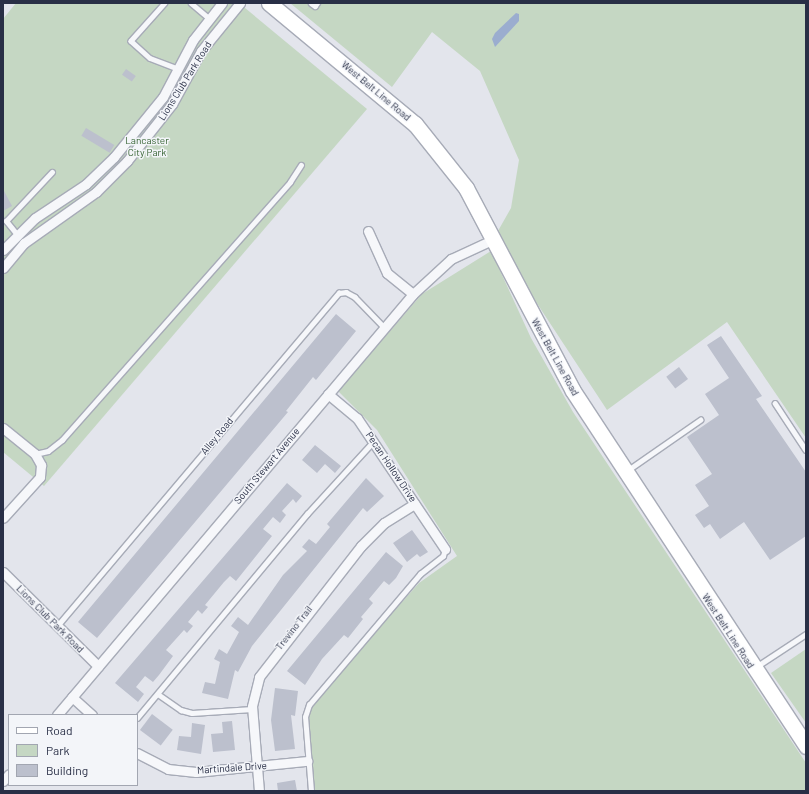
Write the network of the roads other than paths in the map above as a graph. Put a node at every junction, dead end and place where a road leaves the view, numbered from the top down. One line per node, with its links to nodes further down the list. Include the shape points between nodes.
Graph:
1 (165, 3): 10 (lane, via 131,41 150,58)
2 (191, 3): 8 (lane)
3 (222, 3): 8 (street, Lions Club Park Road)
4 (240, 3): 9 (street, Lions Club Park Road)
5 (268, 3): 20 (main road, West Belt Line Road, via 415,124 466,188)
6 (311, 3): 7 (lane, via 315,6)
7 (317, 3)
8 (209, 18): 9 (street); 10 (street, Lions Club Park Road, via 193,40)
9 (220, 27): 11 (street, Lions Club Park Road, via 201,51)
10 (178, 69): 11 (street); 12 (street, Lions Club Park Road)
11 (189, 74): 13 (street, Lions Club Park Road)
12 (168, 90): 13 (street); 14 (street, Lions Club Park Road)
13 (177, 95): 17 (street, Lions Club Park Road, via 157,124)
14 (106, 165): 17 (street); 19 (street, Lions Club Park Road, via 86,184 35,218)
15 (301, 165): 33 (lane, via 290,182 62,440 48,451)
16 (52, 172): 19 (lane, via 6,221)
17 (115, 173): 21 (street, Lions Club Park Road, via 96,192)
18 (368, 231): 25 (street, via 387,273)
19 (16, 235): 21 (lane); 22 (street, Lions Club Park Road)
20 (494, 239): 25 (street, South Stewart Avenue, via 451,259); 34 (main road, West Belt Line Road, via 550,350)
21 (24, 243): 23 (street, Lions Club Park Road)
22 (4, 249): 23 (lane)
23 (14, 255): 24 (street, Lions Club Park Road)
24 (3, 268)
25 (413, 294): 26 (street, South Stewart Avenue)
26 (384, 327): 27 (street, South Stewart Avenue); 39 (lane, Alley Road, via 355,298 346,292 339,293)
27 (328, 394): 31 (street, Pecan Hollow Drive, via 357,418); 41 (street, South Stewart Avenue)
28 (775, 403): 32 (lane)
29 (700, 420): 34 (lane)
30 (3, 428): 33 (street)
31 (374, 441): 35 (street, Pecan Hollow Drive); 43 (lane, via 307,514)
32 (806, 450)
33 (35, 454): 36 (street, via 41,465 40,476)
34 (624, 472): 42 (main road, West Belt Line Road)
35 (415, 504): 37 (street, Pecan Hollow Drive); 45 (street, Trevino Trail, via 384,523 311,607 259,677 253,692)
36 (3, 518)
37 (444, 548): 51 (lane, via 443,556 411,584 309,705 305,717)
38 (3, 572): 39 (street, Lions Club Park Road)
39 (58, 625): 41 (street, Lions Club Park Road)
40 (806, 634): 42 (lane)
41 (98, 666): 44 (street, South Stewart Avenue)
42 (753, 669): 49 (main road, West Belt Line Road)
43 (158, 694): 45 (lane, via 181,710 192,713); 48 (lane)
44 (72, 697): 46 (street, South Stewart Avenue); 47 (street)
45 (252, 709): 52 (street, Trevino Trail)
46 (58, 714)
47 (91, 714)
48 (138, 717)
49 (806, 746)
50 (138, 754): 52 (street, Martindale Drive, via 168,769 196,772)
51 (307, 761): 52 (street, Martindale Drive); 54 (lane)
52 (257, 767): 53 (street, Trevino Trail)
53 (259, 791)
54 (311, 791)

